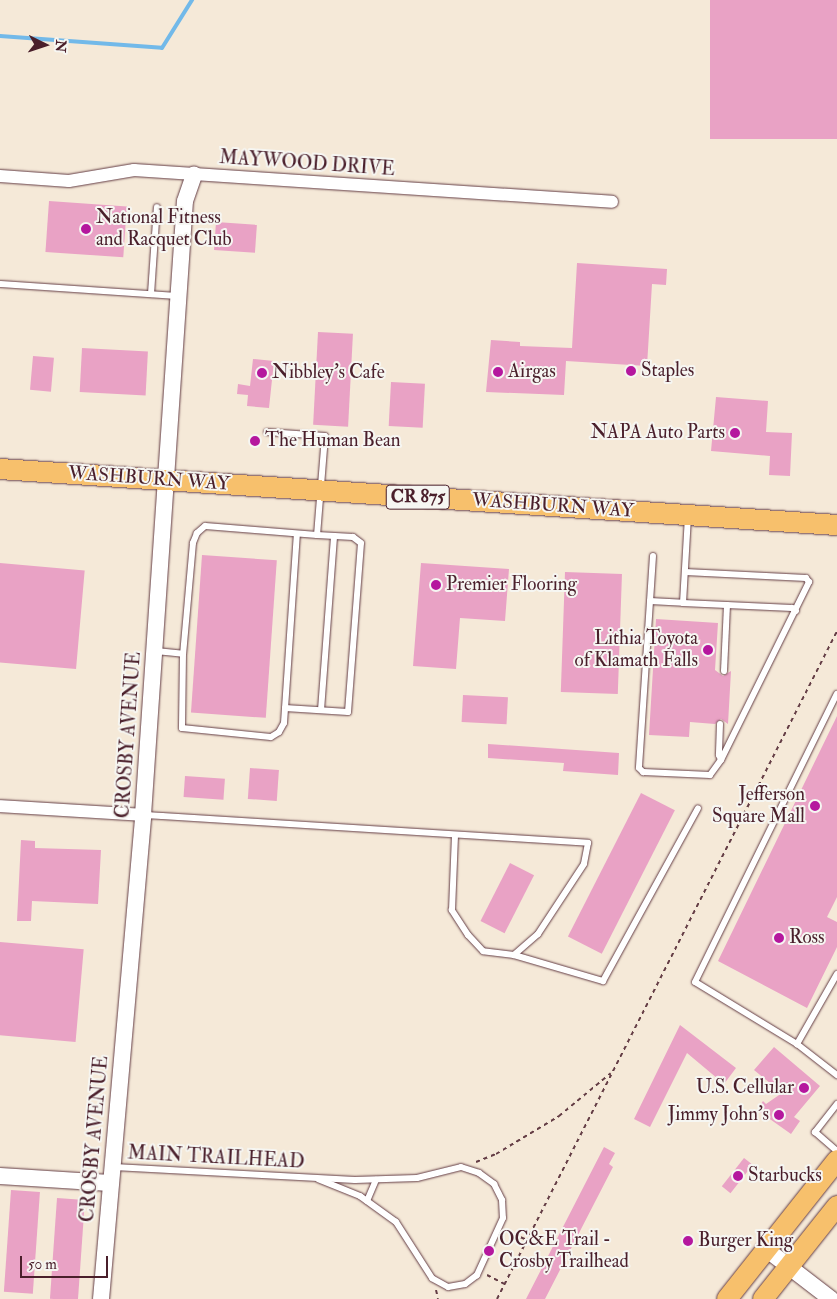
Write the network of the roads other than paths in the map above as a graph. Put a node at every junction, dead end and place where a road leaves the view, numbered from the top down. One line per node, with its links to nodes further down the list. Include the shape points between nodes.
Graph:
1 (194, 175): 2 (street, MAYWOOD DRIVE, via 134,170 69,181); 3 (street, MAYWOOD DRIVE); 7 (street, CROSBY AVENUE, via 185,201)
2 (0, 176)
3 (612, 202)
4 (157, 207): 6 (lane)
5 (0, 284): 6 (lane)
6 (151, 294): 7 (lane)
7 (180, 296): 10 (street, CROSBY AVENUE)
8 (267, 432): 11 (lane, via 325,436)
9 (0, 469): 10 (main road, WASHBURN WAY / CR 875)
10 (167, 481): 11 (main road, WASHBURN WAY / CR 875); 23 (street, CROSBY AVENUE)
11 (320, 491): 12 (main road, WASHBURN WAY / CR 875); 15 (lane)
12 (688, 515): 13 (main road, WASHBURN WAY / CR 875); 18 (lane)
13 (837, 525)
14 (297, 534): 15 (lane); 24 (lane, via 205,526 197,533 193,543); 27 (lane)
15 (317, 535): 16 (lane)
16 (334, 536): 28 (lane); 28 (lane, via 353,537 361,543 348,712)
17 (653, 556): 19 (lane)
18 (685, 572): 20 (lane); 22 (lane, via 806,578 809,582)
19 (650, 601): 20 (lane); 30 (lane, via 639,768 643,772 710,775)
20 (683, 603): 21 (lane)
21 (727, 605): 22 (lane); 25 (lane)
22 (796, 611): 30 (lane)
23 (155, 651): 24 (lane); 33 (street, CROSBY AVENUE)
24 (183, 654): 27 (lane, via 182,728 271,737 284,723)
25 (724, 671)
26 (837, 694): 37 (lane, via 695,982)
27 (285, 708): 28 (lane)
28 (321, 710)
29 (720, 724): 30 (lane, via 719,754)
30 (722, 760)
31 (0, 806): 33 (street)
32 (698, 808): 35 (lane, via 603,981)
33 (143, 815): 34 (lane); 42 (street, CROSBY AVENUE)
34 (456, 835): 35 (lane, via 452,910 483,950); 35 (lane, via 588,843 579,872 538,934)
35 (514, 955)
36 (837, 974): 37 (lane)
37 (797, 1044): 38 (lane)
38 (837, 1075)
39 (837, 1104): 40 (lane, via 815,1132)
40 (837, 1151)
41 (837, 1160): 49 (main road)
42 (112, 1167): 44 (lane, MAIN TRAILHEAD); 46 (street, CROSBY AVENUE)
43 (0, 1176): 46 (street)
44 (318, 1179): 45 (lane, MAIN TRAILHEAD); 47 (lane, MAIN TRAILHEAD)
45 (376, 1180): 47 (lane); 47 (lane, MAIN TRAILHEAD, via 417,1178 461,1167 480,1173 494,1184 502,1200 503,1218 479,1271 465,1284 448,1286 432,1278 396,1222)
46 (110, 1183): 51 (street, CROSBY AVENUE)
47 (367, 1201)
48 (837, 1206): 50 (main road)
49 (766, 1249): 50 (street); 52 (main road)
50 (790, 1267): 53 (main road); 54 (street)
51 (101, 1299)
52 (727, 1299)
53 (763, 1299)
54 (831, 1299)

